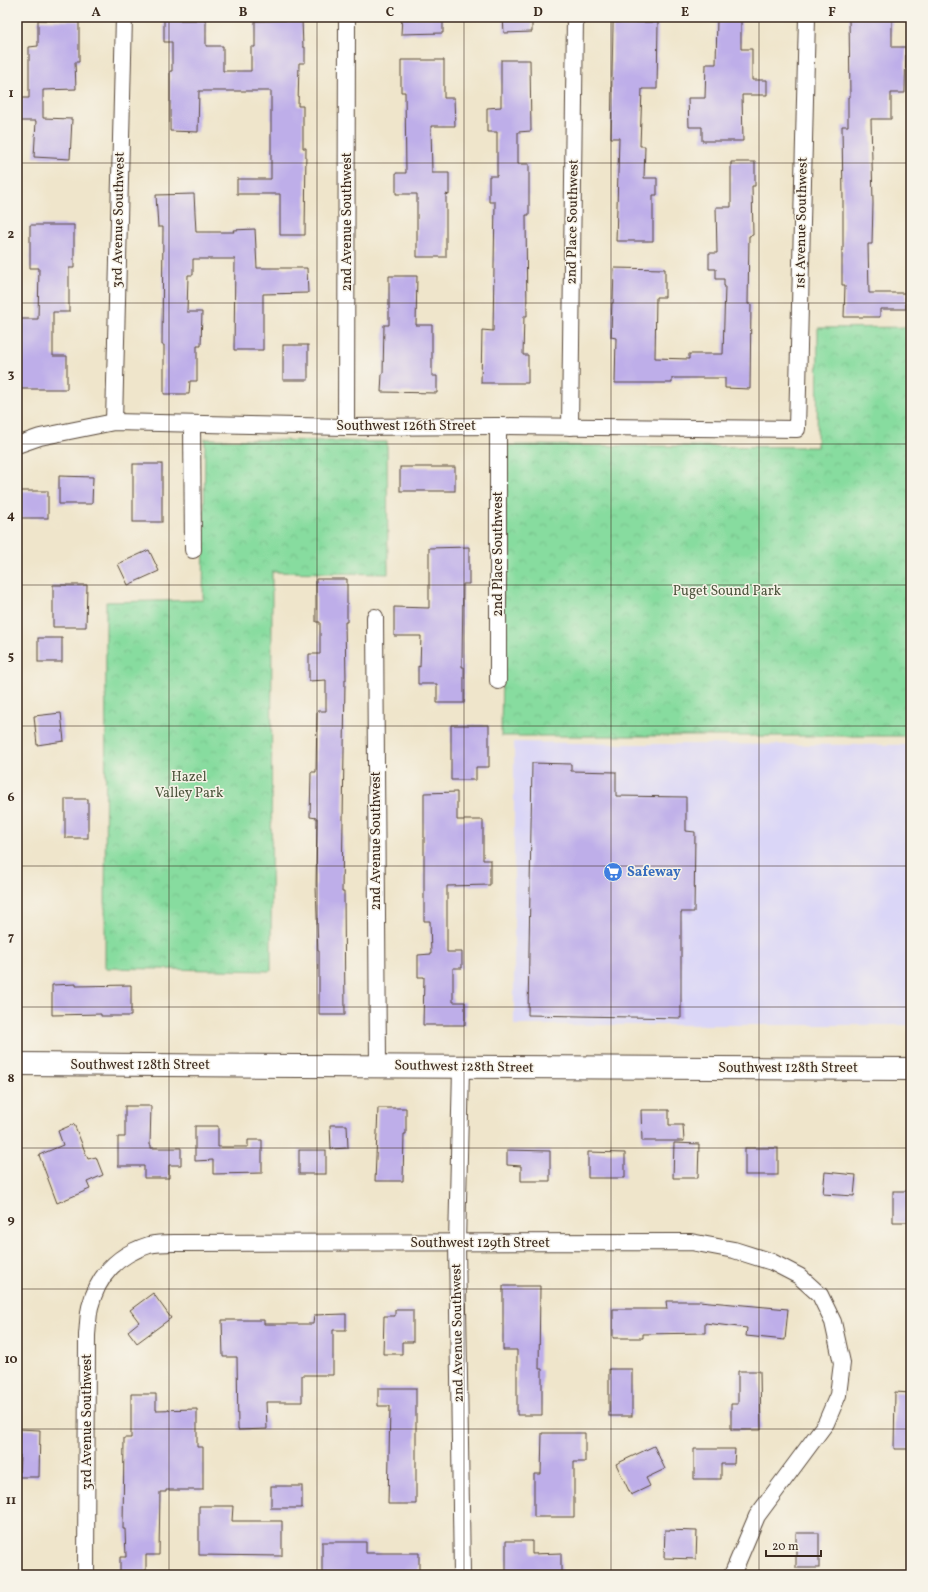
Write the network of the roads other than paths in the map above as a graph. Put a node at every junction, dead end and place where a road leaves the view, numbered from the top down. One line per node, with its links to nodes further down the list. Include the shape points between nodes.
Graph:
1 (124, 17): 5 (street, 3rd Avenue Southwest)
2 (348, 17): 8 (street, 2nd Avenue Southwest)
3 (575, 17): 9 (street, 2nd Place Southwest)
4 (806, 17): 10 (street, 1st Avenue Southwest)
5 (114, 422): 6 (street, Southwest 126th Street); 11 (street, Southwest 126th Street, via 40,437)
6 (192, 424): 8 (street, Southwest 126th Street); 12 (street)
7 (498, 426): 8 (street, Southwest 126th Street); 9 (street, Southwest 126th Street); 14 (street, 2nd Place Southwest)
8 (346, 427)
9 (570, 427): 10 (street, Southwest 126th Street)
10 (797, 429)
11 (17, 445)
12 (193, 550)
13 (375, 617): 16 (street, 2nd Avenue Southwest)
14 (498, 681)
15 (17, 1064): 16 (main road, Southwest 128th Street)
16 (378, 1066): 17 (main road, Southwest 128th Street)
17 (461, 1068): 18 (main road, Southwest 128th Street); 19 (street, 2nd Avenue Southwest)
18 (911, 1068)
19 (457, 1244): 20 (street, Southwest 129th Street, via 174,1243 150,1245 132,1252); 22 (street, 2nd Avenue Southwest); 23 (street, Southwest 129th Street, via 690,1242 734,1250 772,1262 799,1276 820,1295 833,1322 842,1363 838,1395 826,1424 757,1516)
20 (105, 1272): 21 (street, 3rd Avenue Southwest, via 90,1308 87,1335)
21 (86, 1575)
22 (462, 1575)
23 (732, 1575)

